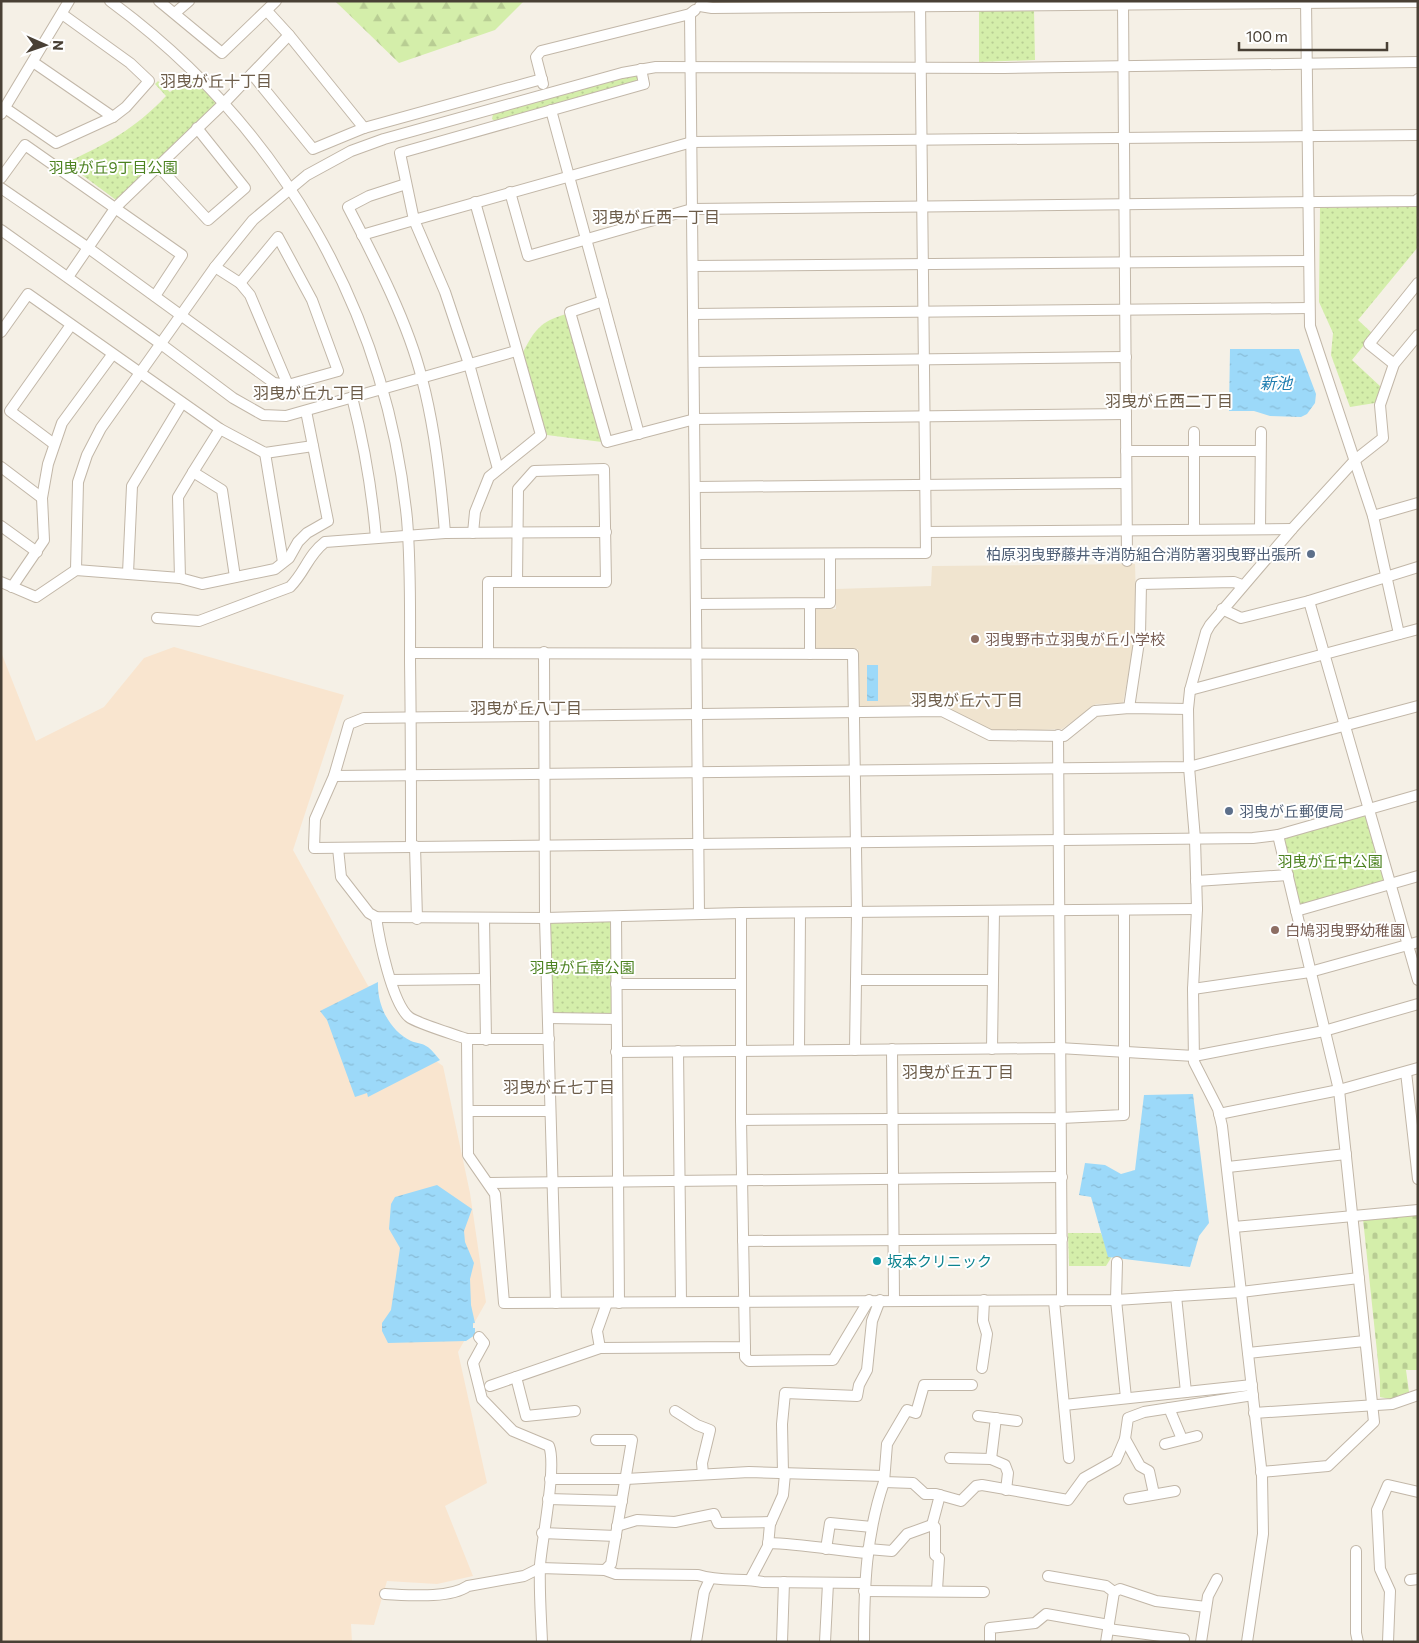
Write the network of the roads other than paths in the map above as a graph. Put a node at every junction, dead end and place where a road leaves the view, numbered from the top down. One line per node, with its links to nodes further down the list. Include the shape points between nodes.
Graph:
1 (70, 1): 13 (street)
2 (110, 1): 26 (street, via 168,46)
3 (159, 1): 12 (street)
4 (189, 1): 12 (street)
5 (276, 1): 11 (street)
6 (1306, 2): 7 (street); 9 (street); 18 (street)
7 (1418, 2)
8 (704, 4): 10 (street, via 712,8); 14 (street)
9 (1123, 4): 10 (street); 19 (street)
10 (920, 5): 22 (street)
11 (267, 12): 12 (street, via 222,53); 15 (street)
12 (175, 13)
13 (62, 14): 16 (street); 30 (street, via 130,63 149,82)
14 (690, 14): 21 (street); 24 (street, via 541,51 536,57)
15 (289, 35): 23 (street); 33 (street)
16 (33, 62): 29 (street); 30 (street)
17 (1418, 62): 18 (street)
18 (1307, 63): 19 (street); 35 (street)
19 (1123, 66): 22 (street); 36 (street)
20 (641, 69): 21 (street); 25 (street); 28 (street, via 644,84)
21 (692, 69): 22 (street); 38 (street)
22 (920, 69): 37 (street)
23 (252, 74): 26 (street); 33 (street, via 313,149)
24 (542, 79): 25 (street); 33 (street)
25 (546, 94): 27 (street)
26 (225, 102): 32 (street); 43 (street)
27 (488, 110): 31 (street); 43 (street, via 351,151)
28 (551, 110): 31 (street); 40 (street)
29 (3, 111): 30 (street, via 56,143)
30 (113, 117)
31 (492, 127): 42 (street, via 400,153)
32 (197, 128): 39 (street); 39 (street, via 245,188 208,220)
33 (364, 128)
34 (1418, 135): 35 (street)
35 (1307, 136): 36 (street); 48 (street)
36 (1123, 138): 37 (street); 49 (street)
37 (921, 139): 38 (street); 51 (street)
38 (692, 142): 40 (street); 52 (street)
39 (158, 166): 50 (street)
40 (569, 176): 45 (street); 56 (street)
41 (1, 178): 50 (street, via 25,145)
42 (406, 184): 53 (street); 55 (street, via 348,207)
43 (290, 187): 62 (street, via 253,220); 87 (street, via 346,290 366,337)
44 (1, 188): 57 (street)
45 (510, 192): 47 (street); 56 (street, via 528,256)
46 (1418, 199): 48 (street)
47 (475, 202): 53 (street); 77 (street)
48 (1307, 204): 49 (street); 58 (street)
49 (1125, 206): 51 (street); 59 (street)
50 (116, 207): 57 (street); 66 (street, via 182,255)
51 (922, 207): 52 (street); 60 (street)
52 (692, 209): 56 (street); 61 (street)
53 (414, 220): 55 (street); 82 (street, via 445,292)
54 (1, 230): 63 (street)
55 (362, 235): 85 (street)
56 (586, 240): 67 (street)
57 (87, 246): 63 (street); 66 (street)
58 (1308, 261): 59 (street); 68 (street)
59 (1125, 262): 60 (street); 69 (street)
60 (923, 265): 61 (street); 70 (street)
61 (693, 266): 71 (street)
62 (215, 267): 64 (street); 72 (street)
63 (68, 277): 76 (street)
64 (240, 283): 86 (street, via 250,295); 86 (street, via 278,237 312,300 338,371)
65 (1418, 283): 83 (street, via 1369,344)
66 (154, 296): 72 (street)
67 (603, 301): 97 (street); 97 (street, via 570,312 607,442)
68 (1310, 308): 69 (street); 104 (street, via 1310,326)
69 (1125, 309): 70 (street); 79 (street)
70 (923, 313): 71 (street); 80 (street)
71 (694, 314): 81 (street)
72 (181, 315): 76 (street); 86 (street, via 274,383)
73 (71, 325): 74 (street, via 28,294); 78 (street); 98 (street, via 10,411)
74 (1, 332)
75 (1418, 335): 83 (street)
76 (161, 344): 84 (street); 90 (street, via 233,398 263,415 286,416)
77 (516, 351): 82 (street); 106 (street, via 540,435)
78 (112, 355): 84 (street); 98 (street, via 62,424)
79 (1126, 357): 80 (street); 91 (street)
80 (924, 359): 81 (street); 92 (street)
81 (694, 362): 93 (street)
82 (469, 364): 85 (street); 106 (street)
83 (1394, 364): 104 (street, via 1380,405 1382,438)
84 (139, 373): 89 (street); 132 (street, via 101,428 78,482)
85 (422, 378): 87 (street); 122 (street, via 442,491)
86 (288, 385)
87 (382, 388): 88 (street); 124 (street, via 401,474)
88 (352, 397): 90 (street); 125 (street, via 366,455)
89 (182, 403): 94 (street); 133 (street, via 132,486)
90 (306, 411): 99 (street)
91 (1126, 414): 92 (street); 100 (street)
92 (925, 417): 93 (street); 109 (street)
93 (695, 419): 97 (street); 110 (street)
94 (220, 429): 103 (street); 107 (street)
95 (1194, 432): 102 (street)
96 (1261, 432): 101 (street)
97 (639, 434)
98 (54, 444): 111 (street)
99 (314, 446): 103 (street); 130 (street, via 328,521 307,533)
100 (1126, 451): 102 (street); 108 (street)
101 (1260, 451): 102 (street); 117 (street)
102 (1194, 452): 116 (street)
103 (265, 453): 130 (street)
104 (1355, 460): 113 (street); 118 (street)
105 (1, 467): 111 (street)
106 (498, 469): 119 (street, via 489,477 476,512)
107 (193, 472): 135 (street, via 222,490); 136 (street, via 178,497)
108 (1126, 483): 109 (street); 115 (street)
109 (926, 484): 110 (street); 121 (street)
110 (696, 486): 127 (street)
111 (42, 498): 126 (street, via 44,540)
112 (1418, 503): 113 (street)
113 (1373, 516): 134 (street)
114 (1, 526): 126 (street)
115 (1127, 529): 116 (street); 121 (street); 129 (street)
116 (1194, 529): 117 (street)
117 (1260, 529): 118 (street)
118 (1292, 529): 139 (street)
119 (473, 532): 122 (street); 123 (street)
120 (606, 532): 123 (street); 123 (street, via 604,469 534,471 518,489); 138 (street, via 606,582)
121 (926, 532): 128 (street, via 926,553)
122 (445, 533): 124 (street)
123 (516, 533): 138 (street)
124 (408, 535): 125 (street); 149 (street)
125 (376, 538): 145 (street, via 325,542 313,551 299,578 290,587 199,621)
126 (37, 552): 140 (street)
127 (696, 554): 128 (street); 142 (street)
128 (830, 554): 143 (street, via 830,603)
129 (1127, 560)
130 (283, 562): 135 (street, via 275,569)
131 (1418, 567): 134 (street)
132 (76, 570): 133 (street); 140 (street, via 36,597)
133 (128, 572): 136 (street)
134 (1387, 576): 141 (street); 147 (street)
135 (235, 577): 136 (street, via 202,584)
136 (180, 578)
137 (1, 582): 140 (street)
138 (517, 582): 150 (street, via 488,582)
139 (1242, 586): 144 (street); 156 (street, via 1234,582 1141,584 1140,635)
140 (12, 588)
141 (1309, 601): 144 (street, via 1241,618); 153 (street)
142 (697, 604): 143 (street); 151 (street)
143 (810, 604): 152 (street)
144 (1222, 609): 154 (street, via 1206,632)
145 (157, 618)
146 (1418, 629): 147 (street)
147 (1399, 634): 153 (street)
148 (544, 652): 150 (street); 151 (street); 160 (street)
149 (410, 653): 150 (street); 161 (street)
150 (488, 653)
151 (697, 654): 152 (street); 159 (street)
152 (810, 654): 158 (street, via 853,654)
153 (1324, 655): 154 (street); 162 (street)
154 (1190, 690): 157 (street)
155 (1418, 706): 162 (street)
156 (1129, 708): 157 (street); 163 (street, via 1095,711 1064,736)
157 (1188, 709): 164 (street)
158 (853, 712): 159 (street); 163 (street, via 942,711 990,735); 166 (street)
159 (697, 713): 160 (street); 168 (street)
160 (545, 716): 161 (street); 167 (street)
161 (410, 717): 169 (street, via 364,718 350,724); 170 (street)
162 (1346, 727): 164 (street); 172 (street)
163 (1058, 735): 165 (street)
164 (1189, 768): 165 (street); 174 (street)
165 (1058, 770): 166 (street); 175 (street)
166 (854, 772): 168 (street); 176 (street)
167 (545, 774): 168 (street); 170 (street); 178 (street)
168 (697, 774): 177 (street)
169 (334, 776): 170 (street); 180 (street, via 315,819 314,848)
170 (411, 776): 179 (street)
171 (1418, 795): 172 (street)
172 (1368, 810): 173 (street); 184 (street)
173 (1278, 835): 174 (street); 181 (street)
174 (1195, 839): 175 (street); 183 (street)
175 (1059, 841): 176 (street); 187 (street)
176 (856, 842): 177 (street); 191 (street)
177 (698, 844): 178 (street); 192 (street)
178 (545, 845): 179 (street); 196 (street)
179 (413, 846): 180 (street); 197 (street)
180 (338, 848): 194 (street, via 340,877 369,913)
181 (1288, 875): 183 (street); 189 (street)
182 (1418, 876): 184 (street)
183 (1196, 881): 185 (street)
184 (1389, 884): 189 (street); 200 (street)
185 (1197, 909): 188 (street); 209 (street)
186 (994, 911): 187 (street); 191 (street); 205 (street)
187 (1060, 911): 188 (street); 217 (street)
188 (1124, 911): 224 (street)
189 (1296, 912): 201 (street)
190 (741, 913): 192 (street); 193 (street); 208 (street)
191 (858, 913): 193 (street); 204 (street)
192 (699, 914): 195 (street)
193 (800, 914): 220 (street)
194 (376, 917): 197 (street); 203 (street)
195 (616, 917): 196 (street); 207 (street)
196 (545, 918): 198 (street); 211 (street)
197 (416, 919): 198 (street)
198 (484, 919): 202 (street)
199 (1418, 942): 200 (street)
200 (1406, 946): 201 (street); 206 (street)
201 (1310, 972): 209 (street); 213 (street)
202 (485, 979): 203 (street); 216 (street)
203 (391, 980): 215 (street, via 409,1017)
204 (856, 980): 205 (street); 221 (street)
205 (992, 980): 219 (street)
206 (1418, 980)
207 (616, 984): 208 (street); 212 (street)
208 (741, 984): 223 (street)
209 (1193, 989): 226 (street)
210 (1418, 1004): 213 (street)
211 (548, 1018): 212 (street); 214 (street)
212 (616, 1019): 225 (street)
213 (1324, 1031): 226 (street); 229 (street)
214 (549, 1039): 216 (street); 231 (street)
215 (467, 1040): 216 (street); 230 (street)
216 (486, 1040)
217 (1059, 1048): 219 (street); 224 (street); 233 (street)
218 (892, 1049): 219 (street); 221 (street); 234 (street)
219 (992, 1049)
220 (799, 1050): 221 (street); 223 (street)
221 (855, 1050)
222 (678, 1051): 223 (street); 225 (street); 244 (street)
223 (741, 1051): 235 (street)
224 (1124, 1051): 226 (street); 233 (street, via 1124,1115)
225 (616, 1052): 243 (street)
226 (1194, 1056): 232 (street, via 1200,1077)
227 (1418, 1068): 228 (street)
228 (1406, 1072): 229 (street); 240 (street)
229 (1339, 1090): 232 (street); 236 (street)
230 (468, 1111): 231 (street); 245 (street, via 468,1155)
231 (550, 1111): 242 (street)
232 (1219, 1114): 237 (street)
233 (1060, 1118): 234 (street); 238 (street)
234 (893, 1119): 235 (street); 239 (street)
235 (741, 1120): 241 (street)
236 (1346, 1154): 237 (street); 247 (street)
237 (1228, 1167): 248 (street)
238 (1062, 1177): 239 (street); 249 (street)
239 (893, 1179): 241 (street); 250 (street)
240 (1418, 1179)
241 (743, 1180): 244 (street); 251 (street)
242 (551, 1182): 243 (street); 245 (street); 264 (street)
243 (618, 1182): 244 (street); 266 (street)
244 (680, 1182): 263 (street)
245 (488, 1183): 264 (street, via 495,1194 504,1303)
246 (1418, 1210): 247 (street)
247 (1352, 1217): 248 (street); 253 (street)
248 (1234, 1227): 254 (street)
249 (1062, 1239): 250 (street); 262 (street)
250 (893, 1240): 251 (street); 256 (street)
251 (743, 1241): 261 (street)
252 (1117, 1262): 260 (street)
253 (1359, 1278): 254 (street); 268 (street)
254 (1241, 1292): 255 (street); 271 (street)
255 (1176, 1296): 260 (street); 277 (street)
256 (894, 1299): 258 (street); 259 (street)
257 (869, 1300): 258 (street); 261 (street); 269 (street, via 833,1360 750,1361 745,1358)
258 (880, 1300): 298 (street, via 872,1320 867,1370 857,1396 785,1393 782,1424)
259 (984, 1300): 262 (street); 272 (street, via 983,1321 987,1334)
260 (1116, 1300): 262 (street); 279 (street)
261 (745, 1301): 263 (street); 269 (street)
262 (1058, 1301): 281 (street)
263 (681, 1302): 266 (street)
264 (556, 1303): 265 (street)
265 (606, 1303): 266 (street); 270 (street, via 597,1332)
266 (619, 1303)
267 (479, 1337): 300 (street, via 484,1343 473,1363 482,1398 513,1431 549,1446)
268 (1365, 1341): 271 (street); 280 (street)
269 (745, 1347): 270 (street)
270 (600, 1348): 273 (street)
271 (1248, 1353): 276 (street)
272 (982, 1368)
273 (516, 1377): 275 (street); 283 (street, via 526,1416)
274 (972, 1385): 302 (street, via 924,1385 916,1413 907,1410 887,1444)
275 (490, 1386)
276 (1252, 1390): 277 (street); 282 (street); 285 (street)
277 (1186, 1392): 279 (street)
278 (1418, 1395): 280 (street, via 1392,1404)
279 (1126, 1398): 281 (street)
280 (1372, 1404): 285 (street); 297 (street, via 1374,1422 1328,1466)
281 (1064, 1405): 295 (street)
282 (1169, 1408): 290 (street, via 1128,1418); 291 (street)
283 (575, 1411)
284 (676, 1411): 299 (street, via 710,1430 702,1462)
285 (1254, 1413): 297 (street)
286 (978, 1416): 287 (street)
287 (996, 1418): 288 (street); 296 (street)
288 (1017, 1421)
289 (1197, 1436): 291 (street)
290 (1125, 1439): 303 (street, via 1116,1460 1084,1478 1068,1500); 306 (street, via 1140,1466 1149,1471)
291 (1182, 1439): 293 (street)
292 (596, 1440): 301 (street, via 632,1440)
293 (1166, 1444)
294 (950, 1458): 296 (street)
295 (1069, 1458)
296 (991, 1459): 303 (street, via 1005,1464 1008,1473)
297 (1261, 1472): 344 (street, via 1263,1534)
298 (784, 1473): 299 (street); 302 (street); 311 (street, via 783,1495)
299 (703, 1474): 301 (street)
300 (550, 1479): 301 (street); 308 (street)
301 (626, 1479): 310 (street)
302 (884, 1479): 307 (street, via 913,1483 925,1494); 313 (street)
303 (1006, 1490): 307 (street, via 976,1486 961,1501)
304 (1175, 1492): 306 (street)
305 (1418, 1492): 346 (street, via 1388,1485 1377,1510 1380,1569 1390,1591)
306 (1154, 1494): 309 (street)
307 (940, 1495): 312 (street)
308 (548, 1499): 310 (street); 315 (street)
309 (1129, 1499)
310 (622, 1501): 314 (street)
311 (771, 1522): 314 (street, via 718,1523 714,1514 675,1522 637,1520); 316 (street)
312 (932, 1525): 318 (street, via 908,1534 892,1551); 329 (street, via 935,1527 935,1554 939,1558)
313 (872, 1527): 317 (street, via 830,1524); 318 (street)
314 (616, 1531): 315 (street); 321 (street, via 611,1564)
315 (542, 1533): 320 (street)
316 (768, 1543): 317 (street, via 807,1544); 325 (street)
317 (826, 1549): 318 (street)
318 (868, 1551): 328 (street)
319 (1356, 1552): 345 (street)
320 (540, 1568): 321 (street); 332 (street, via 524,1576 447,1593 418,1596); 335 (street)
321 (605, 1570): 323 (street, via 616,1574 698,1575)
322 (1048, 1576): 331 (street, via 1106,1586)
323 (710, 1579): 325 (street); 336 (street, via 704,1592)
324 (1217, 1579): 333 (street)
325 (750, 1580): 326 (street)
326 (784, 1582): 327 (street); 337 (street)
327 (828, 1583): 328 (street); 338 (street)
328 (864, 1587): 329 (street, via 904,1593); 339 (street)
329 (937, 1590): 330 (street)
330 (984, 1592)
331 (1114, 1592): 333 (street, via 1120,1589 1156,1601); 334 (street)
332 (386, 1594)
333 (1206, 1608): 343 (street)
334 (1109, 1627): 340 (street, via 1046,1614 1035,1623 990,1628); 341 (street); 342 (street, via 1184,1639)
335 (542, 1642)
336 (696, 1642)
337 (782, 1642)
338 (826, 1642)
339 (864, 1642)
340 (990, 1642)
341 (1106, 1642)
342 (1183, 1642)
343 (1201, 1642)
344 (1247, 1642)
345 (1358, 1642)
346 (1388, 1642)

